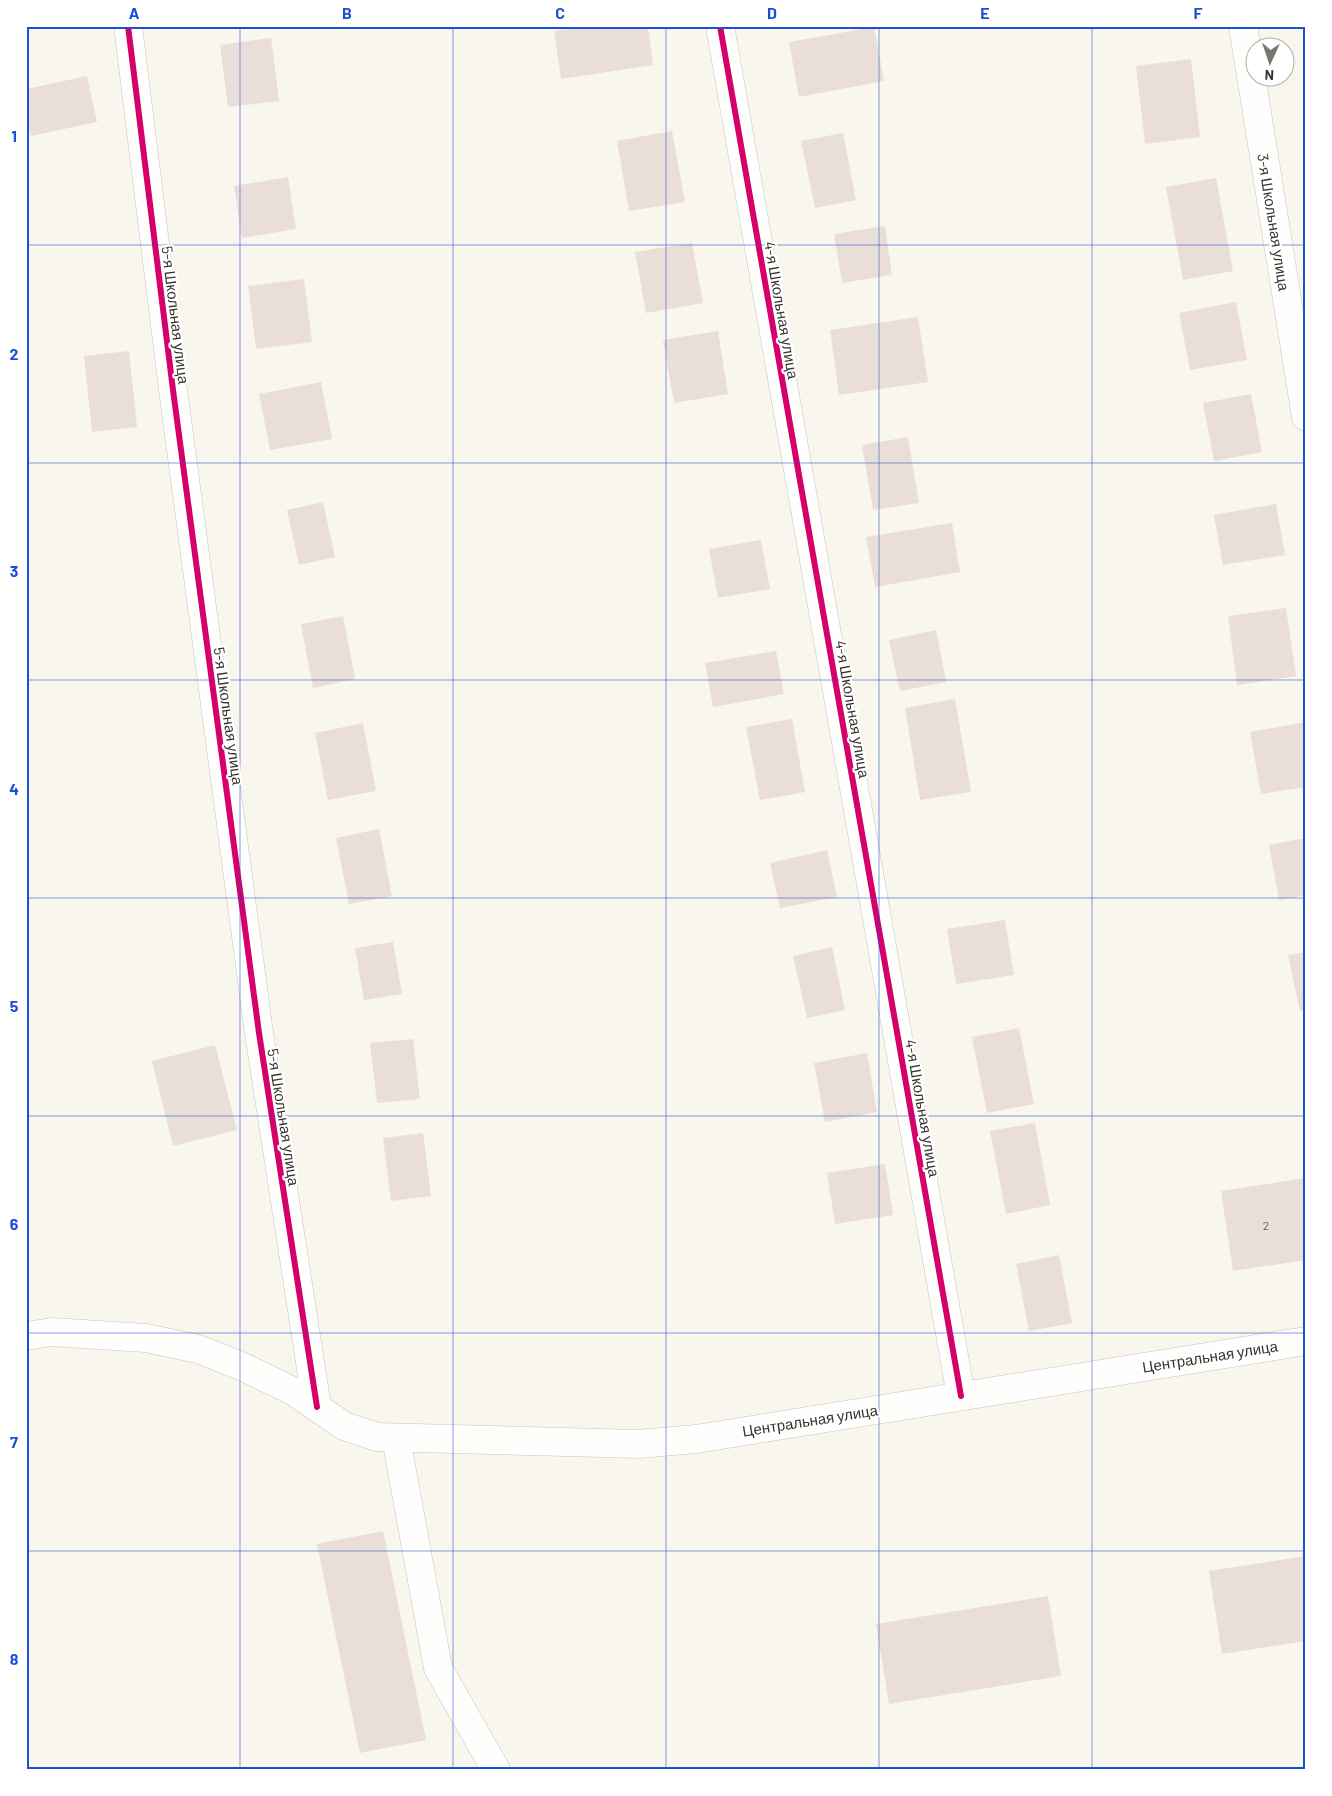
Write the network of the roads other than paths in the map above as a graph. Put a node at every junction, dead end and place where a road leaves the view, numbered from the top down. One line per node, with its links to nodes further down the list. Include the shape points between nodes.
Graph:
1 (128, 26): 8 (street, 5-я Школьная улица, via 256,1014)
2 (720, 26): 7 (street, 4-я Школьная улица)
3 (1243, 26): 4 (street, 3-я Школьная улица)
4 (1306, 417)
5 (26, 1336): 8 (street, Центральная улица, via 52,1332 136,1338 198,1349 293,1391)
6 (1306, 1341): 7 (street, Центральная улица)
7 (961, 1396): 9 (street, Центральная улица, via 696,1439 639,1444)
8 (317, 1408): 9 (street, Центральная улица, via 344,1426 378,1437)
9 (396, 1438): 10 (street, via 438,1668)
10 (496, 1770)

